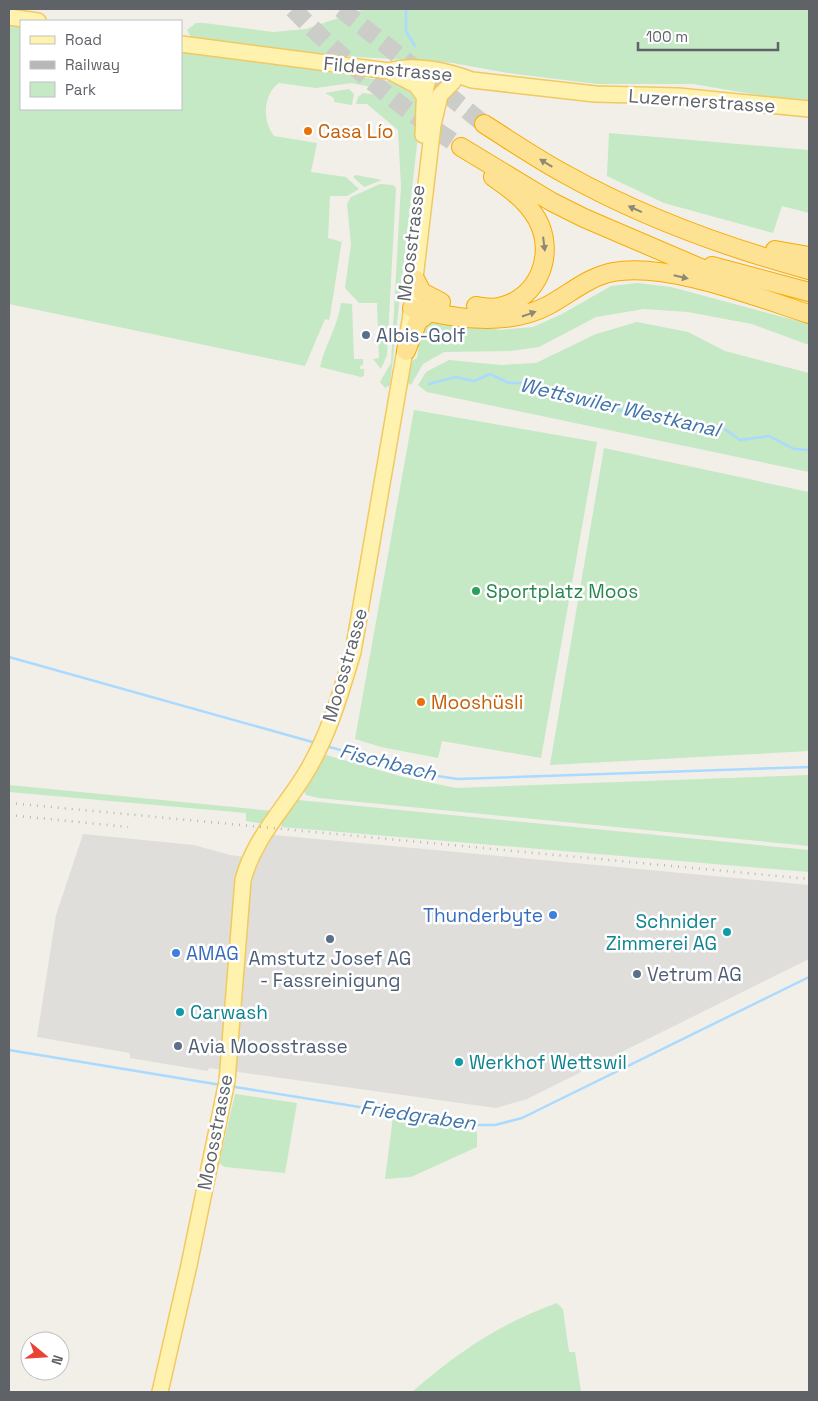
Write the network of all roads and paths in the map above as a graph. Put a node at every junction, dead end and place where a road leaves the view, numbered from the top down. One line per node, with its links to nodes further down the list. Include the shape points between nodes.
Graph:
1 (9, 17): 2 (main road)
2 (31, 20)
3 (182, 44): 4 (main road, Fildernstrasse)
4 (389, 71): 5 (main road, Fildernstrasse); 9 (main road, via 416,85)
5 (432, 76): 6 (main road, Fildernstrasse, via 453,73); 7 (main road); 9 (main road, Moosstrasse); 12 (main road, Moosstrasse)
6 (472, 80): 7 (main road); 8 (main road, Fildernstrasse)
7 (453, 82): 12 (main road, Moosstrasse, via 440,95)
8 (595, 94): 10 (main road, Luzernerstrasse, via 678,96)
9 (424, 96): 19 (main road, Moosstrasse)
10 (809, 109)
11 (484, 124): 13 (highway, one-way to 11, via 564,174)
12 (433, 125): 17 (main road, Moosstrasse)
13 (680, 228): 15 (highway); 16 (highway)
14 (661, 251): 18 (highway); 20 (highway, via 714,274); 21 (highway, one-way to 21, via 552,202 460,150 519,196 530,209 544,237 544,260 530,289 506,305)
15 (809, 256)
16 (809, 270)
17 (415, 279): 19 (main road, Moosstrasse); 21 (highway)
18 (809, 292)
19 (410, 304): 21 (highway); 23 (main road, Moosstrasse); 24 (main road, Moosstrasse)
20 (809, 306)
21 (435, 307): 22 (highway, one-way to 22, via 481,318 510,319 538,310 590,279 630,270 694,280); 23 (highway, via 418,321)
22 (809, 314)
23 (406, 350): 24 (main road, Moosstrasse)
24 (397, 390): 25 (main road, Moosstrasse, via 361,615 340,695 317,753 257,842 243,880 225,1088)
25 (160, 1392)

